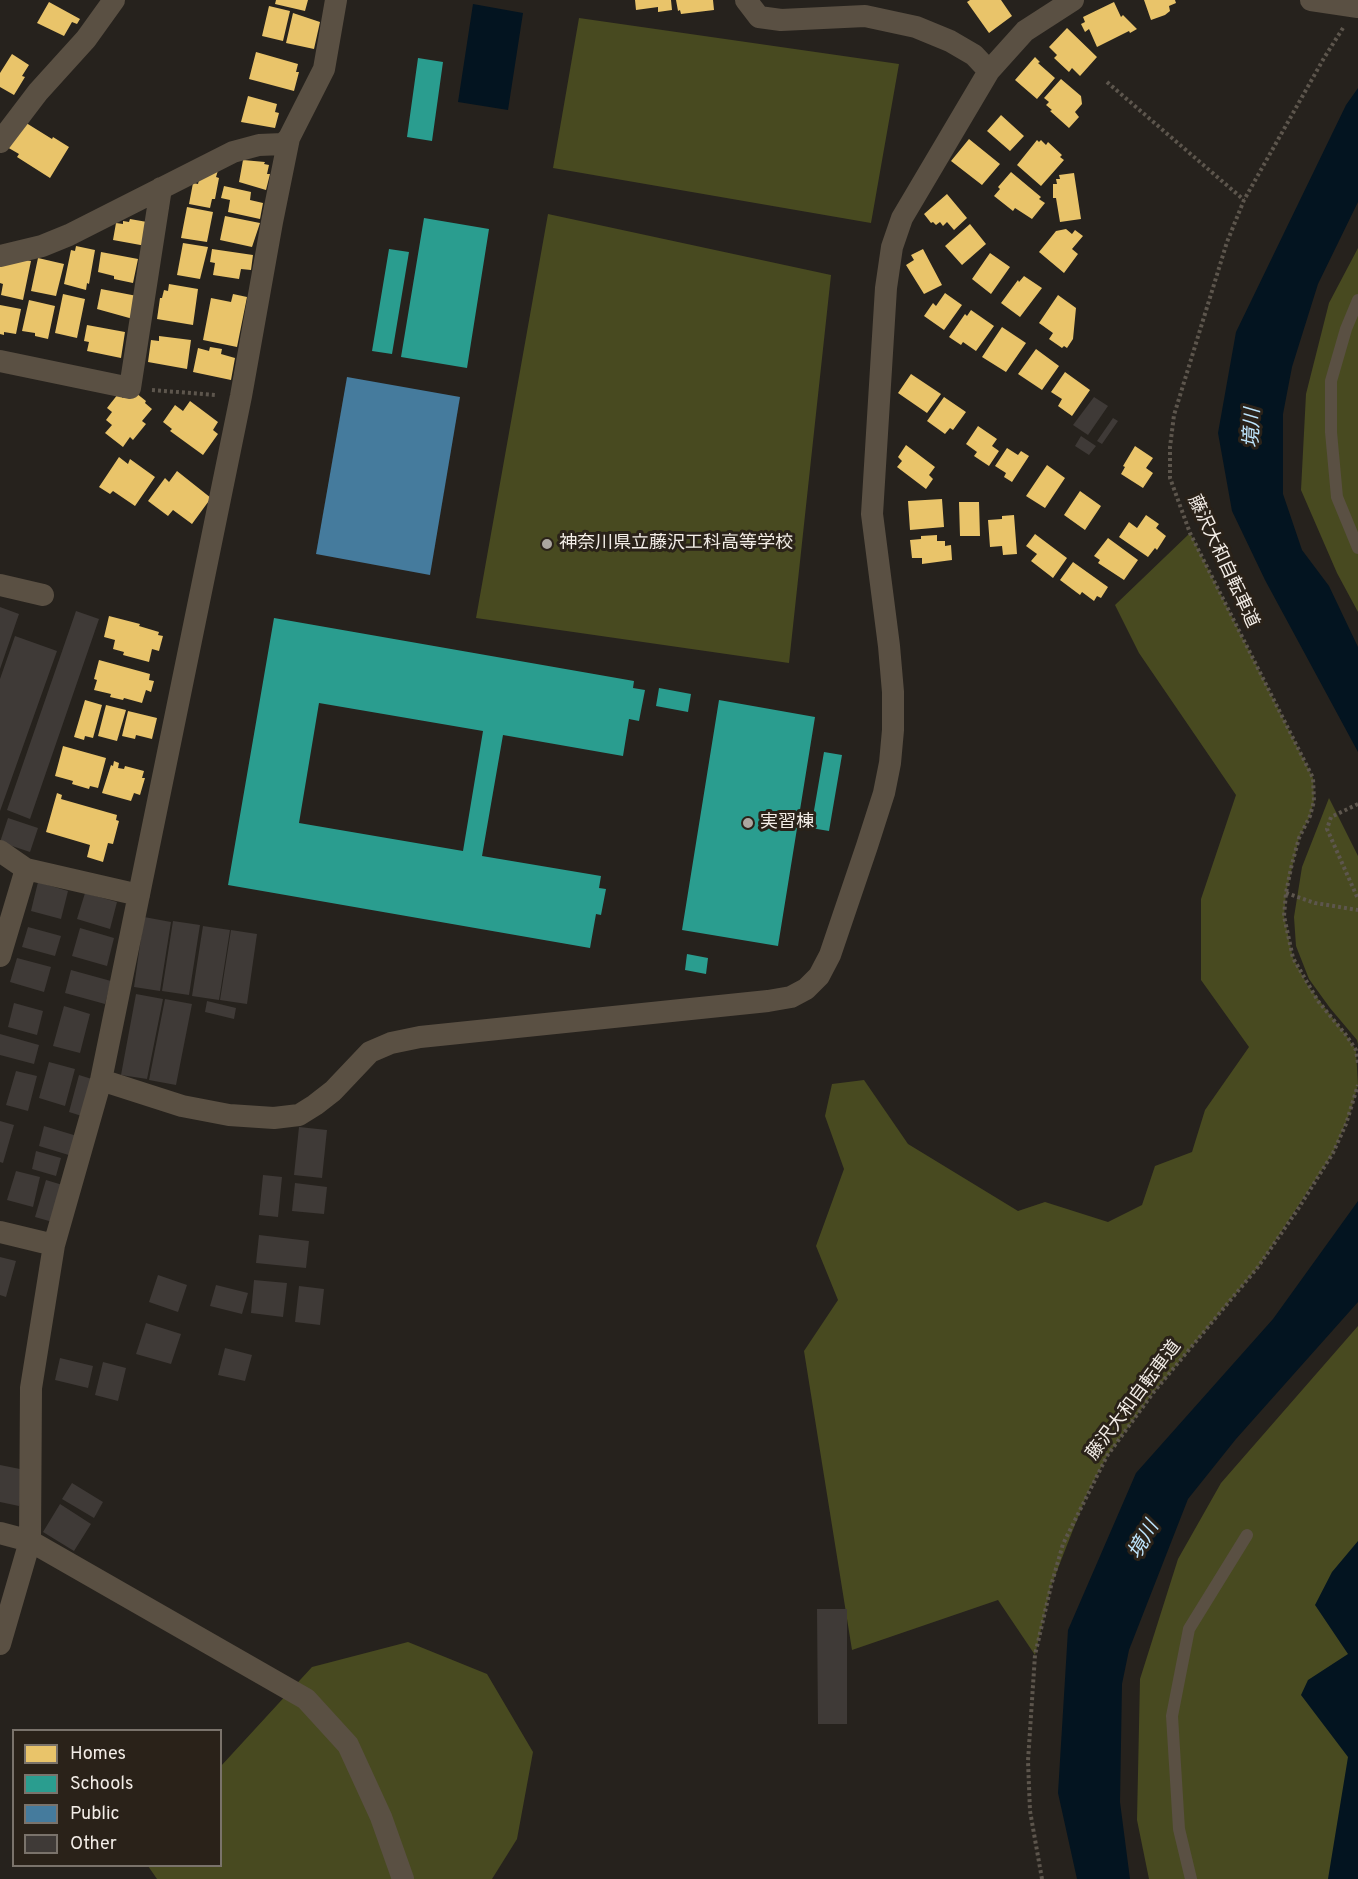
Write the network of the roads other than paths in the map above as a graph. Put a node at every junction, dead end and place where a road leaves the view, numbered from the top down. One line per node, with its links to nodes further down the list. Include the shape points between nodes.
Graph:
1 (114, 0): 9 (street)
2 (336, 0): 8 (street, via 324,69)
3 (746, 0): 7 (street, via 759,17 781,20 865,16 916,27 974,55)
4 (1073, 0): 7 (street, via 1025,31)
5 (1311, 0): 6 (street)
6 (1354, 6)
7 (989, 71): 21 (street, via 902,218 892,247 872,514 893,692 890,763 864,857 819,976 806,989 768,1001 391,1043 370,1052 333,1091 299,1115 229,1115 182,1106)
8 (289, 138): 10 (street, via 284,144 233,152); 19 (street, via 241,396)
9 (0, 142)
10 (161, 188): 11 (street, via 69,235); 13 (street, via 130,388)
11 (0, 256)
12 (1358, 300): 14 (lane, via 1331,381 1337,497)
13 (0, 361)
14 (1358, 548)
15 (0, 585): 16 (street)
16 (43, 595)
17 (0, 851): 18 (street)
18 (26, 869): 19 (street); 20 (street)
19 (139, 895): 21 (street)
20 (0, 956)
21 (101, 1080): 23 (street)
22 (0, 1232): 23 (street)
23 (54, 1245): 26 (street, via 31,1388)
24 (0, 1533): 26 (street)
25 (1247, 1535): 29 (lane, via 1189,1629 1172,1716 1179,1829)
26 (30, 1541): 27 (street); 28 (street, via 306,1699 348,1744 381,1817)
27 (0, 1644)
28 (402, 1879)
29 (1191, 1879)

